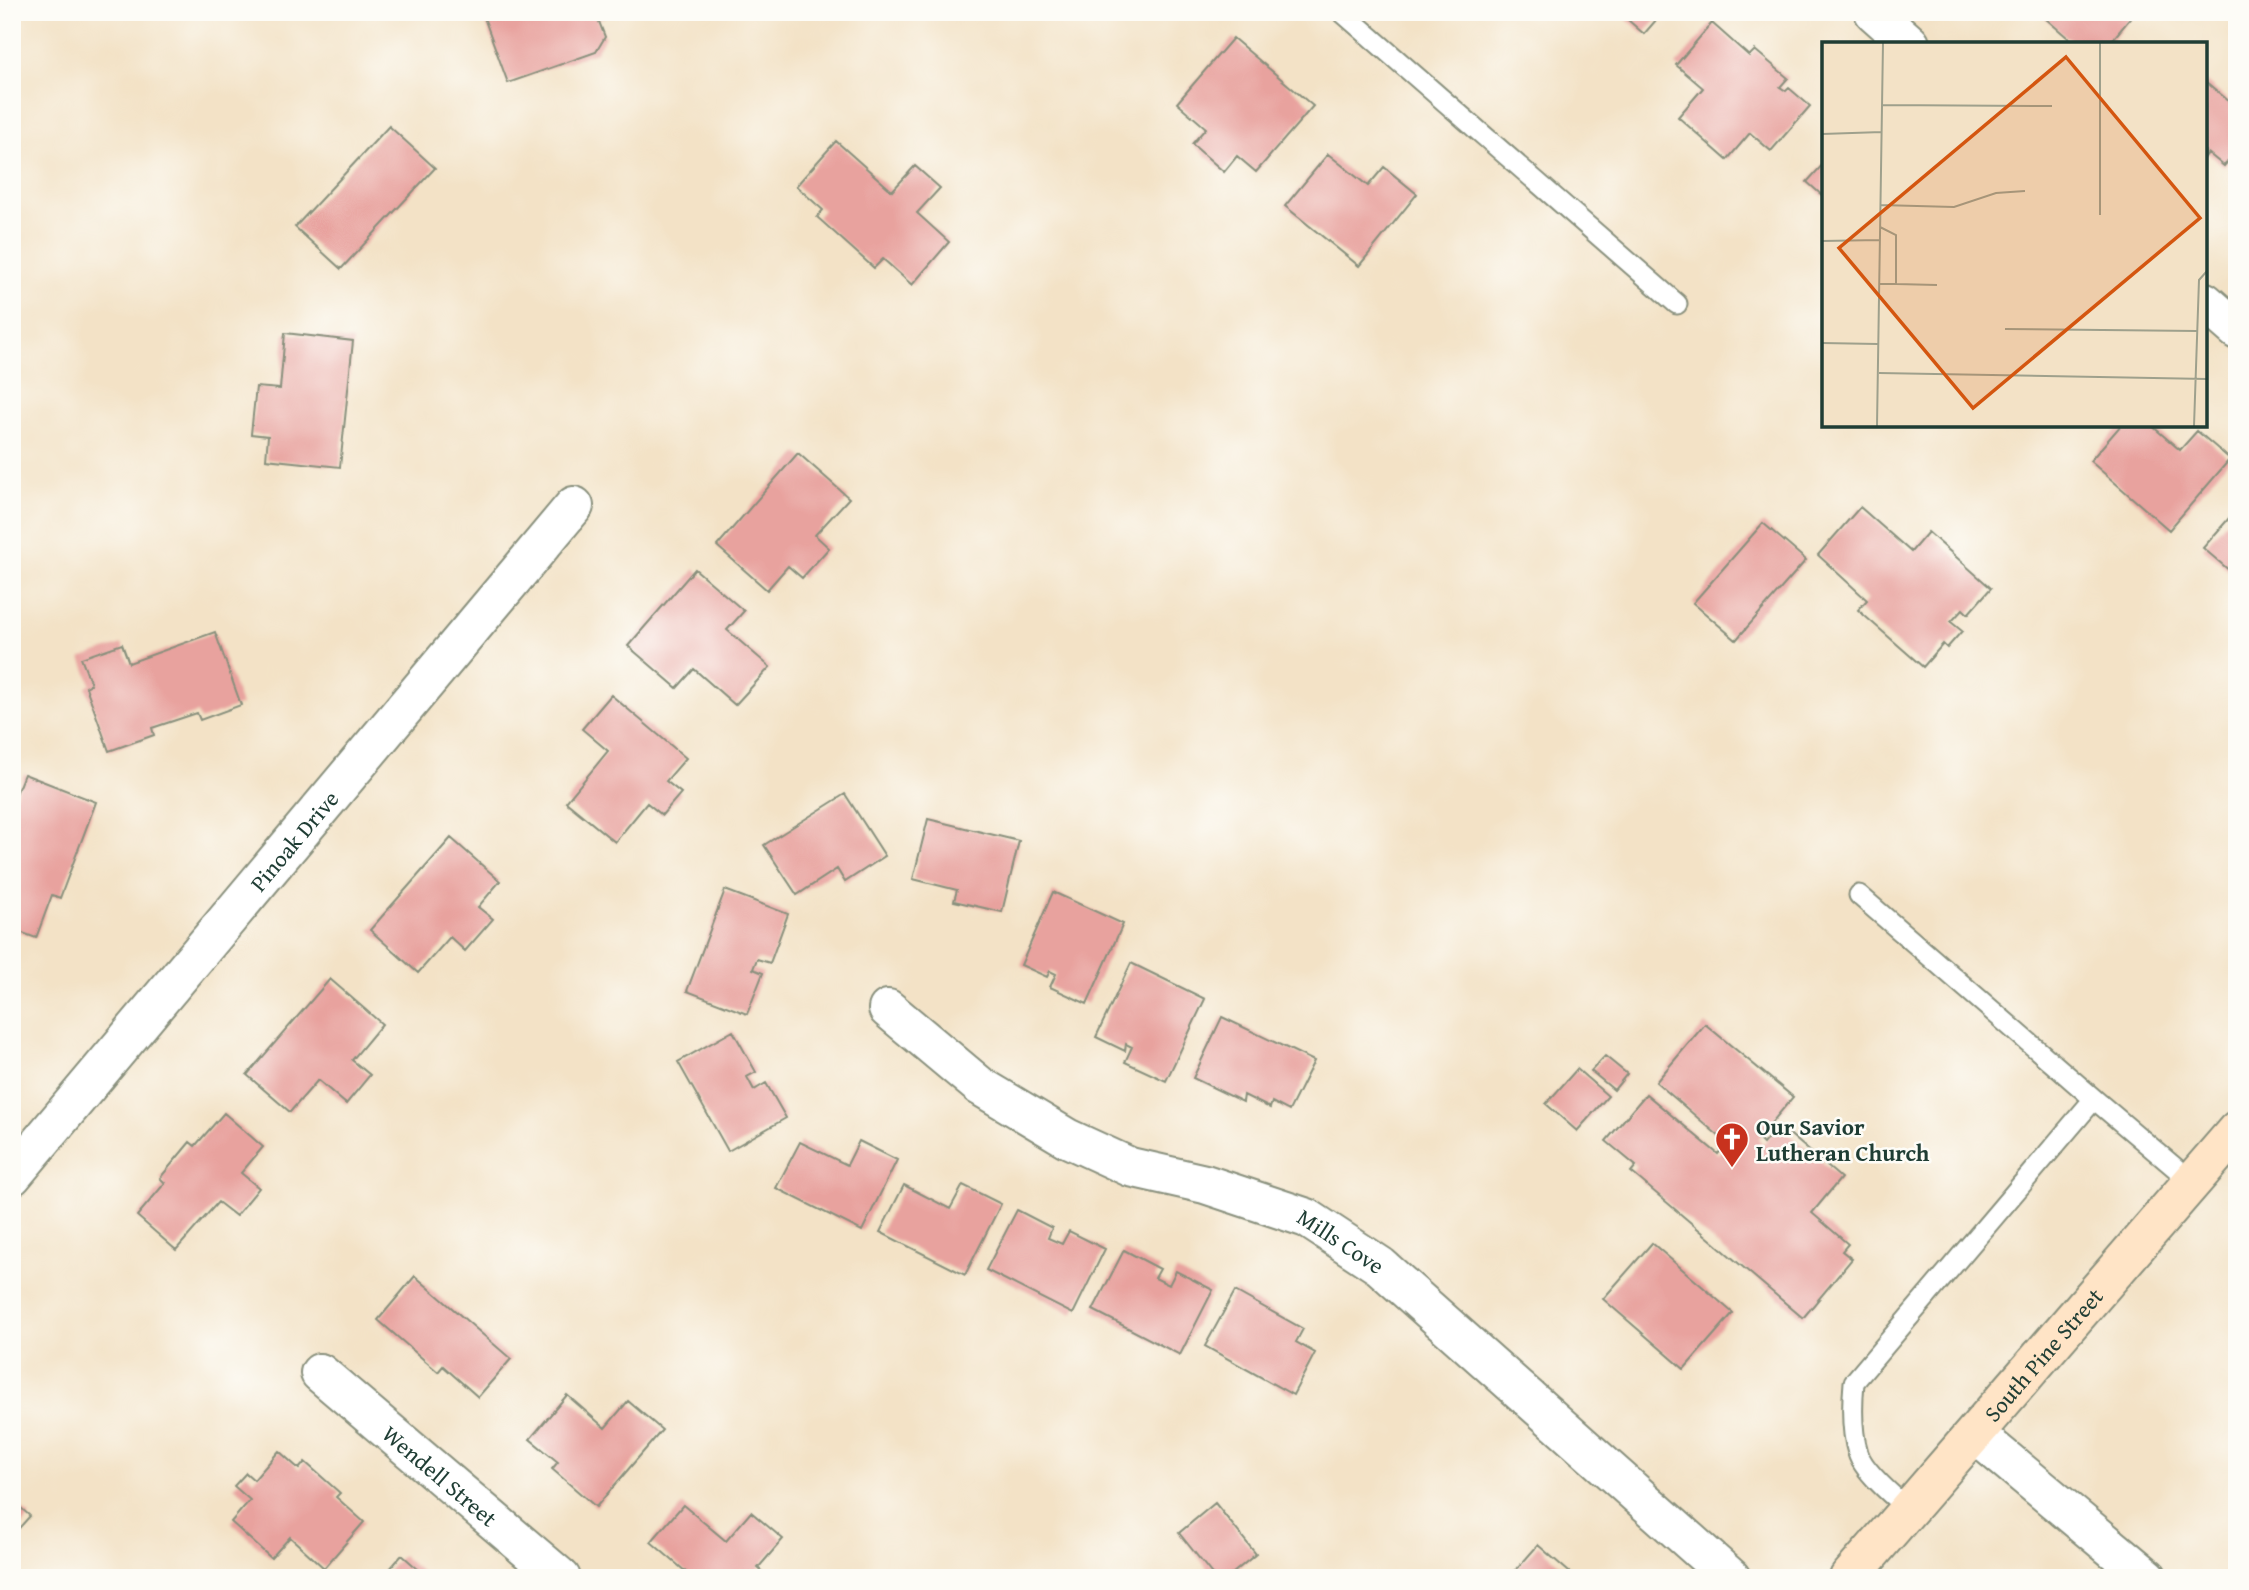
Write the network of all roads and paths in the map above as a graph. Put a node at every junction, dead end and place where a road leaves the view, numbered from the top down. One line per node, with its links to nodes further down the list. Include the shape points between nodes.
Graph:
1 (1342, 12): 4 (lane)
2 (1874, 12): 3 (street)
3 (1908, 42)
4 (1677, 304)
5 (2207, 304): 6 (street)
6 (2237, 330)
7 (574, 506): 12 (street, Pinoak Drive)
8 (1859, 895): 10 (lane)
9 (888, 1009): 18 (street, Mills Cove, via 979,1086 1067,1138 1130,1167 1205,1184 1307,1218 1380,1266)
10 (2094, 1099): 13 (lane); 16 (lane, via 1854,1382 1858,1455 1881,1486)
11 (2237, 1130): 13 (main road, South Pine Street)
12 (12, 1176)
13 (2192, 1182): 15 (main road, South Pine Street)
14 (320, 1373): 17 (street, Wendell Street)
15 (1975, 1434): 16 (main road, South Pine Street); 20 (street)
16 (1909, 1510): 19 (main road, South Pine Street)
17 (561, 1578)
18 (1731, 1578)
19 (1849, 1578)
20 (2148, 1578)

